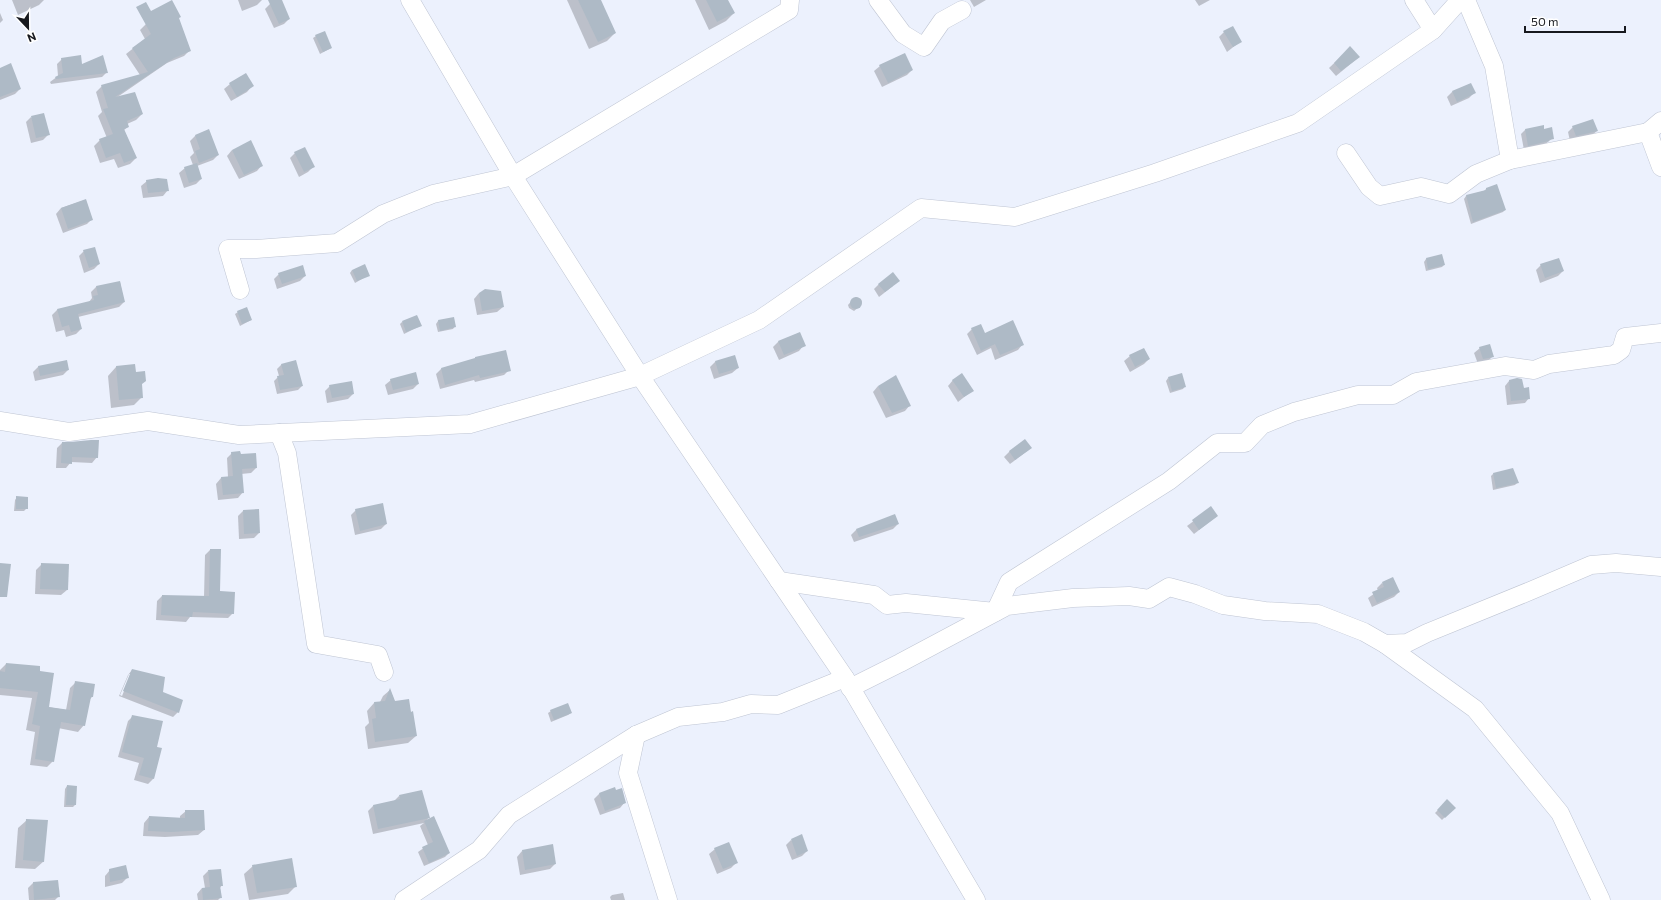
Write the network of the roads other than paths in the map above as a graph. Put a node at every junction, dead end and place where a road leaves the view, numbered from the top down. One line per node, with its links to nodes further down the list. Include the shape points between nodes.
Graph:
1 (410, 0): 13 (street)
2 (790, 0): 13 (street, via 789,10)
3 (878, 0): 7 (street, via 903,34 924,46 942,21)
4 (1414, 0): 8 (street)
5 (1460, 0): 8 (street)
6 (1466, 0): 11 (street, via 1494,66)
7 (962, 10)
8 (1433, 30): 16 (street, via 1298,123 1015,217 921,208 759,320)
9 (1655, 126): 11 (street); 12 (street)
10 (1346, 153): 11 (street, via 1369,187 1380,196 1421,187 1448,194 1476,174)
11 (1510, 160)
12 (1661, 167)
13 (513, 176): 14 (street, via 433,194 383,214 337,243 228,249); 16 (street)
14 (240, 290)
15 (1661, 333): 21 (street, via 1625,337 1620,350 1614,356 1550,364 1534,370 1505,366 1416,382 1393,395 1358,395 1294,412 1262,425 1245,443 1217,443 1169,481 1009,582)
16 (640, 376): 18 (street, via 470,424); 20 (street)
17 (0, 421): 18 (street, via 70,432 148,421 239,435)
18 (279, 433): 23 (street, via 287,453 316,644 378,655)
19 (1661, 567): 22 (street, via 1616,563 1591,565 1407,643)
20 (779, 581): 21 (street, via 874,595 888,605 906,603); 24 (street)
21 (995, 612): 22 (street, via 1007,606 1073,598 1128,596 1149,599 1169,587 1223,604 1265,611 1318,614 1364,632); 24 (street, via 900,663)
22 (1385, 644): 29 (street, via 1475,709 1560,813)
23 (384, 672)
24 (847, 683): 25 (street, via 778,705 751,704 723,712 678,717); 28 (street)
25 (636, 735): 26 (street, via 509,815 479,850); 27 (street, via 628,773)
26 (404, 900)
27 (668, 900)
28 (976, 900)
29 (1601, 900)

